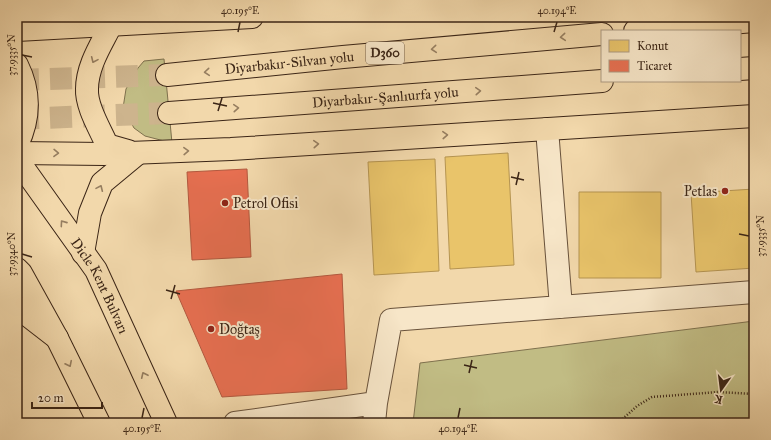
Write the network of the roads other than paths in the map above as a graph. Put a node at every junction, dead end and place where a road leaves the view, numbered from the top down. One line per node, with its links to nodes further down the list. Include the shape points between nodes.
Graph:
1 (252, 17): 3 (main road)
2 (754, 22): 5 (main road)
3 (111, 25): 4 (main road); 17 (main road, one-way to 17, via 90,67 87,90 93,115 107,145)
4 (17, 30)
5 (648, 30)
6 (601, 34): 10 (main road, Diyarbakır-Silvan yolu / D360, one-way to 10)
7 (17, 65): 15 (main road, via 26,87 28,110)
8 (754, 68): 9 (main road)
9 (741, 69)
10 (168, 75)
11 (601, 81): 12 (main road, Diyarbakır-Şanlıurfa yolu, one-way to 11)
12 (169, 113)
13 (754, 116): 14 (main road)
14 (547, 129): 17 (main road, one-way to 14); 23 (street)
15 (17, 145)
16 (17, 153): 17 (main road, one-way to 17)
17 (137, 154): 19 (main road, one-way to 17, via 90,213 102,183)
18 (17, 159): 19 (main road, Dicle Kent Bulvarı, one-way to 18)
19 (83, 253): 27 (main road, Dicle Kent Bulvarı, one-way to 19, via 96,270)
20 (17, 268): 24 (main road)
21 (754, 292): 23 (street)
22 (17, 307): 24 (main road)
23 (561, 307): 25 (street, via 392,320)
24 (57, 338): 26 (main road, one-way to 26)
25 (375, 413): 28 (street)
26 (99, 423)
27 (166, 423)
28 (235, 423)

